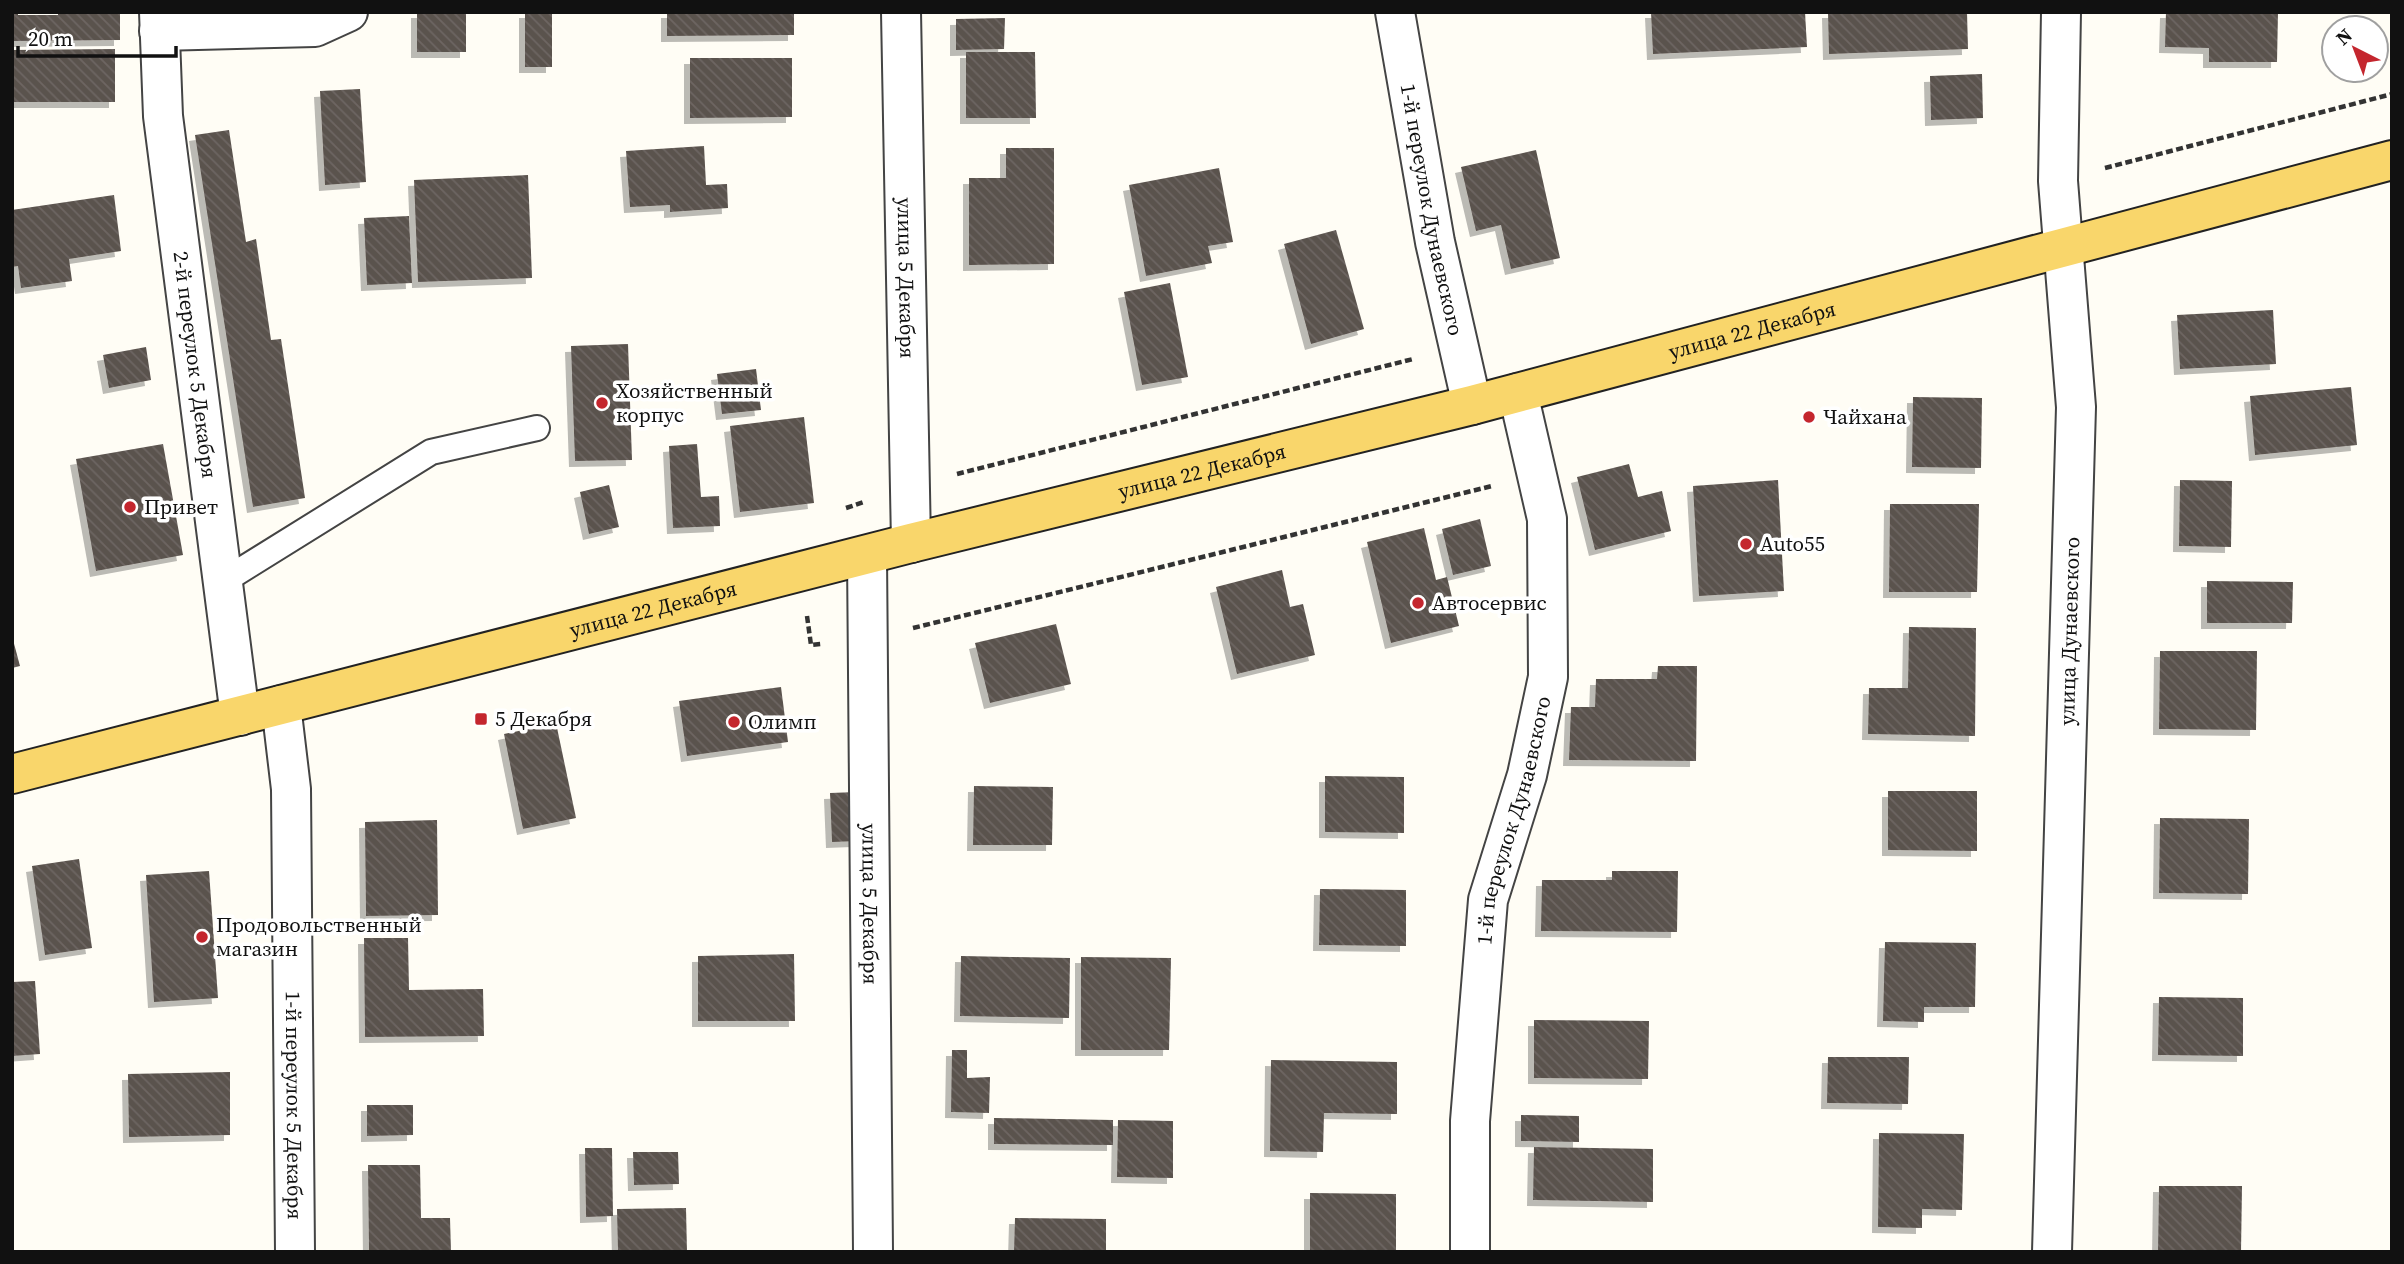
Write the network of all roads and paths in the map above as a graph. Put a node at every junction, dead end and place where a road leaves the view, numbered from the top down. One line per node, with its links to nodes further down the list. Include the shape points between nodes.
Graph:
1 (348, 12): 5 (street, via 315,27)
2 (901, 12): 15 (street, улица 5 Декабря)
3 (1395, 12): 10 (street, 1-й переулок Дунаевского, via 1436,242)
4 (2061, 12): 8 (street, улица Дунаевского)
5 (159, 22): 19 (street, 2-й переулок 5 Декабря, via 163,116)
6 (2392, 94): 8 (path)
7 (2392, 160): 9 (main road, улица 22 Декабря)
8 (2058, 180): 9 (street, улица Дунаевского)
9 (2064, 248): 11 (main road, улица 22 Декабря); 28 (street, улица Дунаевского, via 2076,407)
10 (1461, 347): 12 (street, 1-й переулок Дунаевского); 15 (path)
11 (1518, 393): 12 (main road, улица 22 Декабря); 14 (street, 1-й переулок Дунаевского)
12 (1472, 405): 17 (main road, улица 22 Декабря)
13 (537, 428): 19 (lane, via 431,452)
14 (1537, 475): 20 (path); 27 (street, 1-й переулок Дунаевского, via 1547,519 1548,677 1527,775 1488,900 1469,1121)
15 (909, 486): 16 (path); 17 (street, улица 5 Декабря)
16 (833, 512)
17 (911, 543): 18 (main road, улица 22 Декабря)
18 (867, 556): 20 (street, улица 5 Декабря); 22 (main road, улица 22 Декабря)
19 (222, 582): 23 (street, 2-й переулок 5 Декабря)
20 (867, 639): 21 (path); 26 (street, улица 5 Декабря)
21 (811, 645)
22 (281, 705): 23 (main road, улица 22 Декабря); 25 (street, 1-й переулок 5 Декабря, via 291,789)
23 (240, 716): 24 (main road, улица 22 Декабря)
24 (12, 774)
25 (295, 1252)
26 (873, 1252)
27 (1470, 1252)
28 (2052, 1252)

